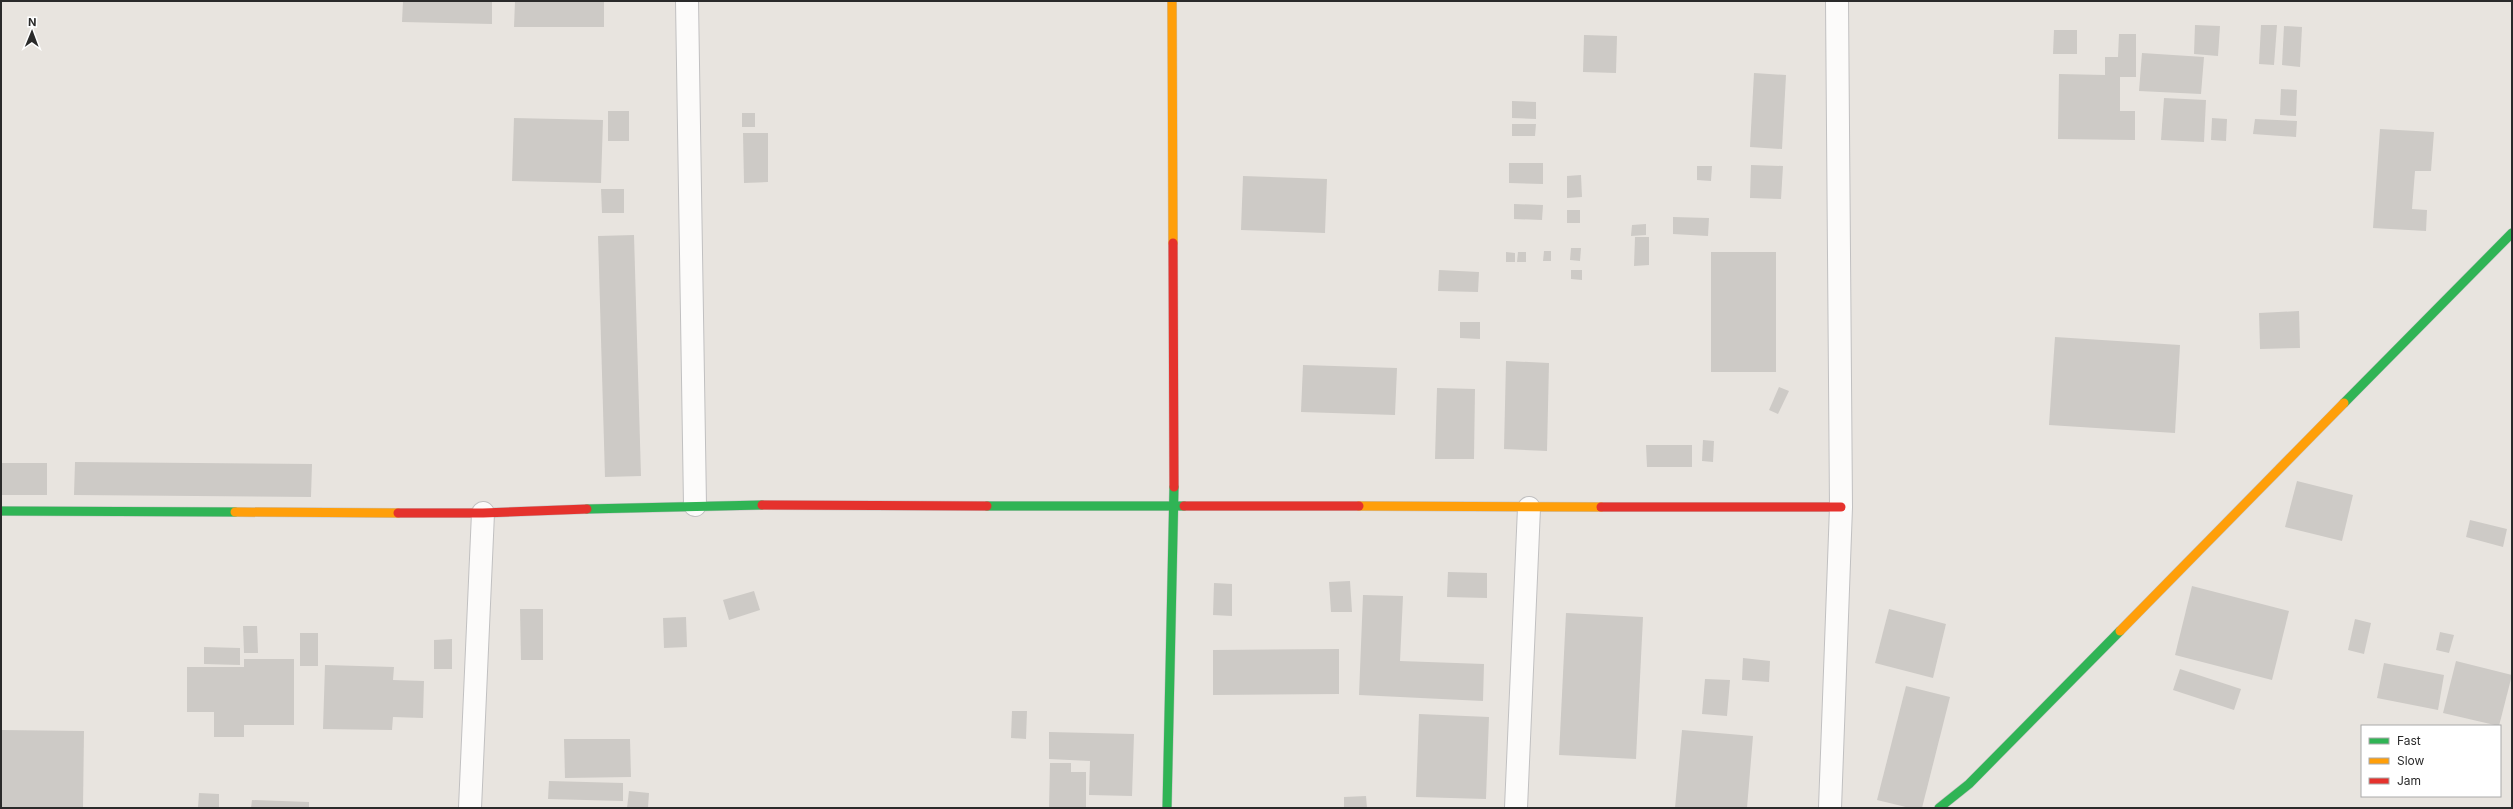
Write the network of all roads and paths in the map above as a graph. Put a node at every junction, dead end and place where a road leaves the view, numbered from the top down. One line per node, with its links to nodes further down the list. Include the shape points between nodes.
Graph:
1 (687, 1): 5 (street)
2 (1172, 1): 6 (street)
3 (1837, 1): 8 (street)
4 (2512, 233): 15 (street, via 1969,784)
5 (695, 505): 6 (street); 10 (street)
6 (1174, 507): 7 (street); 12 (street)
7 (1529, 508): 8 (street); 13 (street)
8 (1841, 508): 14 (street)
9 (1, 511): 10 (street)
10 (482, 513): 11 (street)
11 (470, 808)
12 (1168, 808)
13 (1516, 808)
14 (1830, 808)
15 (1939, 808)

